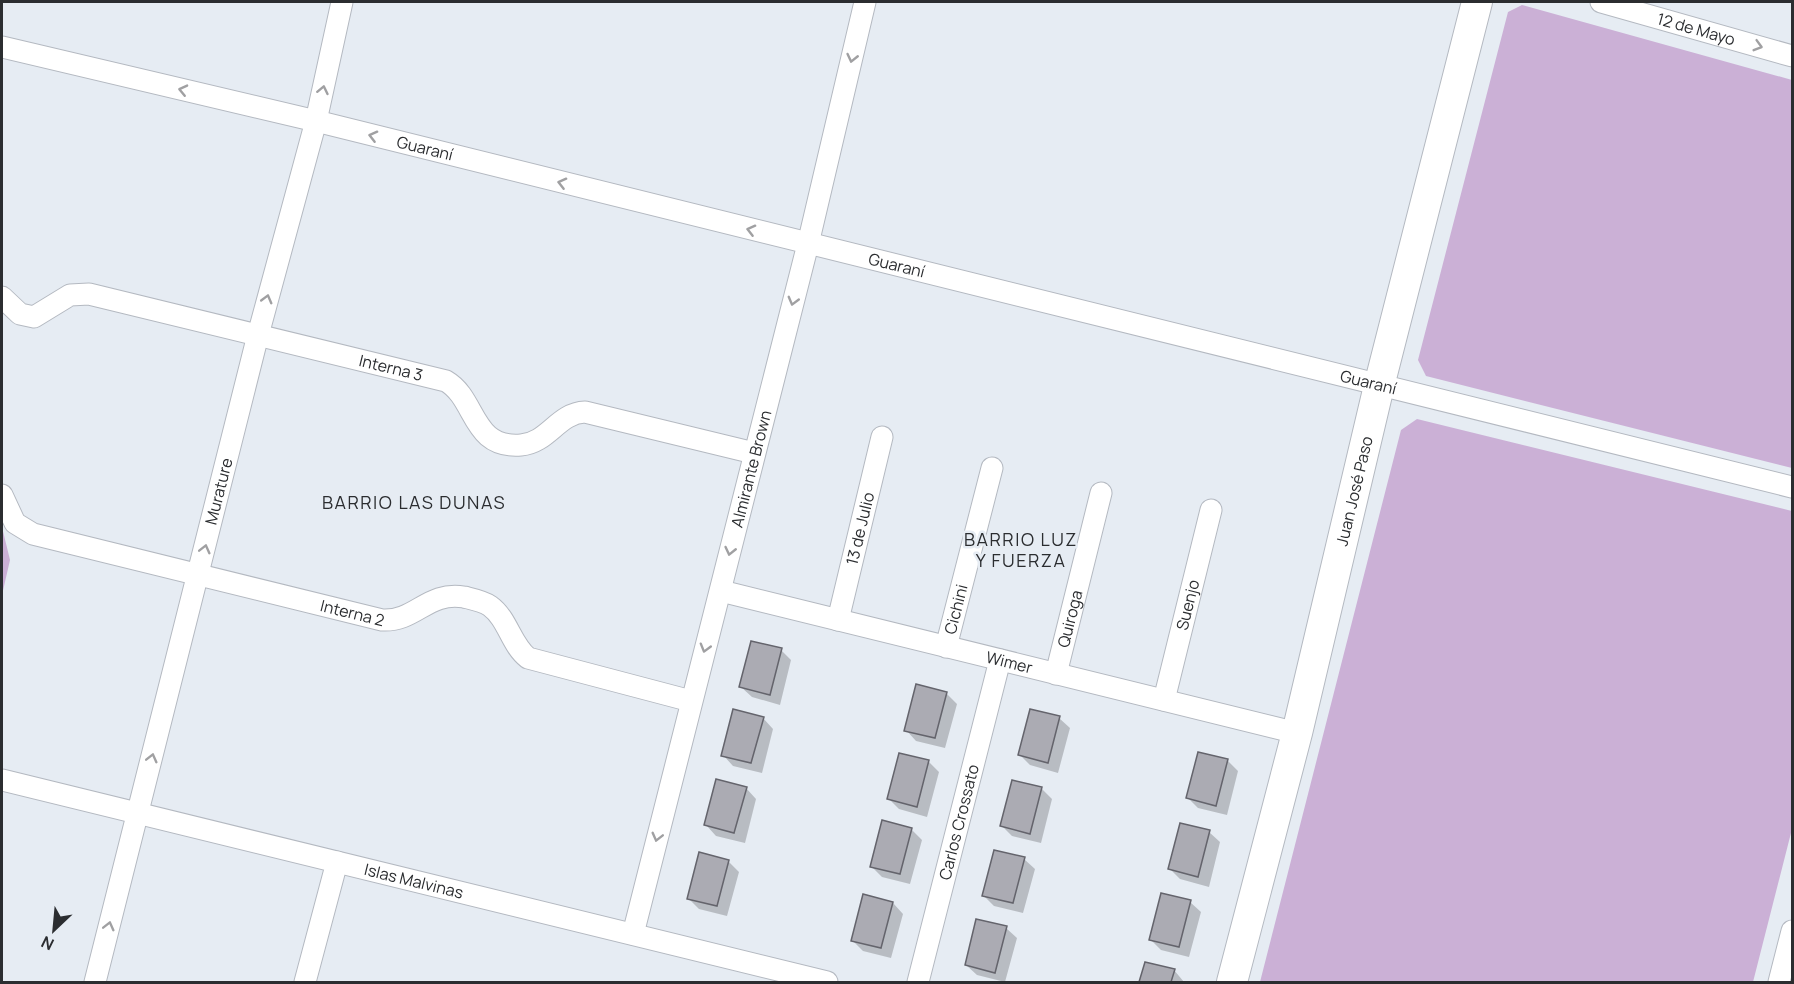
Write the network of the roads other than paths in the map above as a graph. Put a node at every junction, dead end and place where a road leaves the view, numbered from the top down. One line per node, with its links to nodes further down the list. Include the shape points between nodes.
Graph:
1 (342, 2): 7 (street, Murature, one-way to 1)
2 (865, 2): 8 (street, Almirante Brown, one-way to 8)
3 (1477, 2): 11 (main road, Juan José Paso)
4 (1601, 2): 6 (street, 12 de Mayo, one-way to 6)
5 (2, 47): 7 (street, Guaraní, one-way to 5)
6 (1792, 56)
7 (316, 121): 8 (street, Guaraní, one-way to 7); 10 (street, Murature, one-way to 7)
8 (808, 244): 11 (street, Guaraní); 13 (street, Almirante Brown, one-way to 13)
9 (2, 297): 10 (street, Interna 3, via 20,314 34,317 70,295 89,294)
10 (258, 335): 13 (street, Interna 3, via 446,381 463,394 478,428 492,439 510,445 535,441 563,418 585,412); 19 (street, Murature, one-way to 10)
11 (1379, 386): 15 (street, Guaraní); 27 (main road, Juan José Paso)
12 (882, 437): 21 (street, 13 de Julio)
13 (753, 453): 20 (street, Almirante Brown, one-way to 20)
14 (992, 468): 22 (street, Cichini)
15 (1792, 487)
16 (1101, 493): 24 (street, Quiroga)
17 (2, 495): 19 (street, Interna 2, via 22,530)
18 (1211, 510): 26 (street, Suenjo)
19 (199, 575): 25 (street, Interna 2, via 382,620 407,618 437,598 470,598 489,605 498,614 528,658); 29 (street, Murature, one-way to 19)
20 (721, 591): 21 (street, Wimer); 25 (street, Almirante Brown, one-way to 25)
21 (838, 620): 22 (street, Wimer)
22 (946, 646): 23 (street, Wimer)
23 (1000, 660): 24 (street, Wimer); 36 (street, Carlos Crossato)
24 (1056, 674): 26 (street, Wimer)
25 (690, 700): 32 (street, Almirante Brown, one-way to 32)
26 (1164, 700): 27 (street, Wimer)
27 (1297, 733): 37 (main road, Juan José Paso)
28 (2, 780): 29 (street, Islas Malvinas)
29 (138, 815): 30 (street, Islas Malvinas); 33 (street, Murature, one-way to 29)
30 (337, 862): 32 (street, Islas Malvinas); 34 (street)
31 (1792, 931): 38 (street)
32 (633, 934): 35 (street, Islas Malvinas)
33 (95, 982)
34 (305, 982)
35 (827, 982)
36 (918, 982)
37 (1232, 982)
38 (1779, 982)

